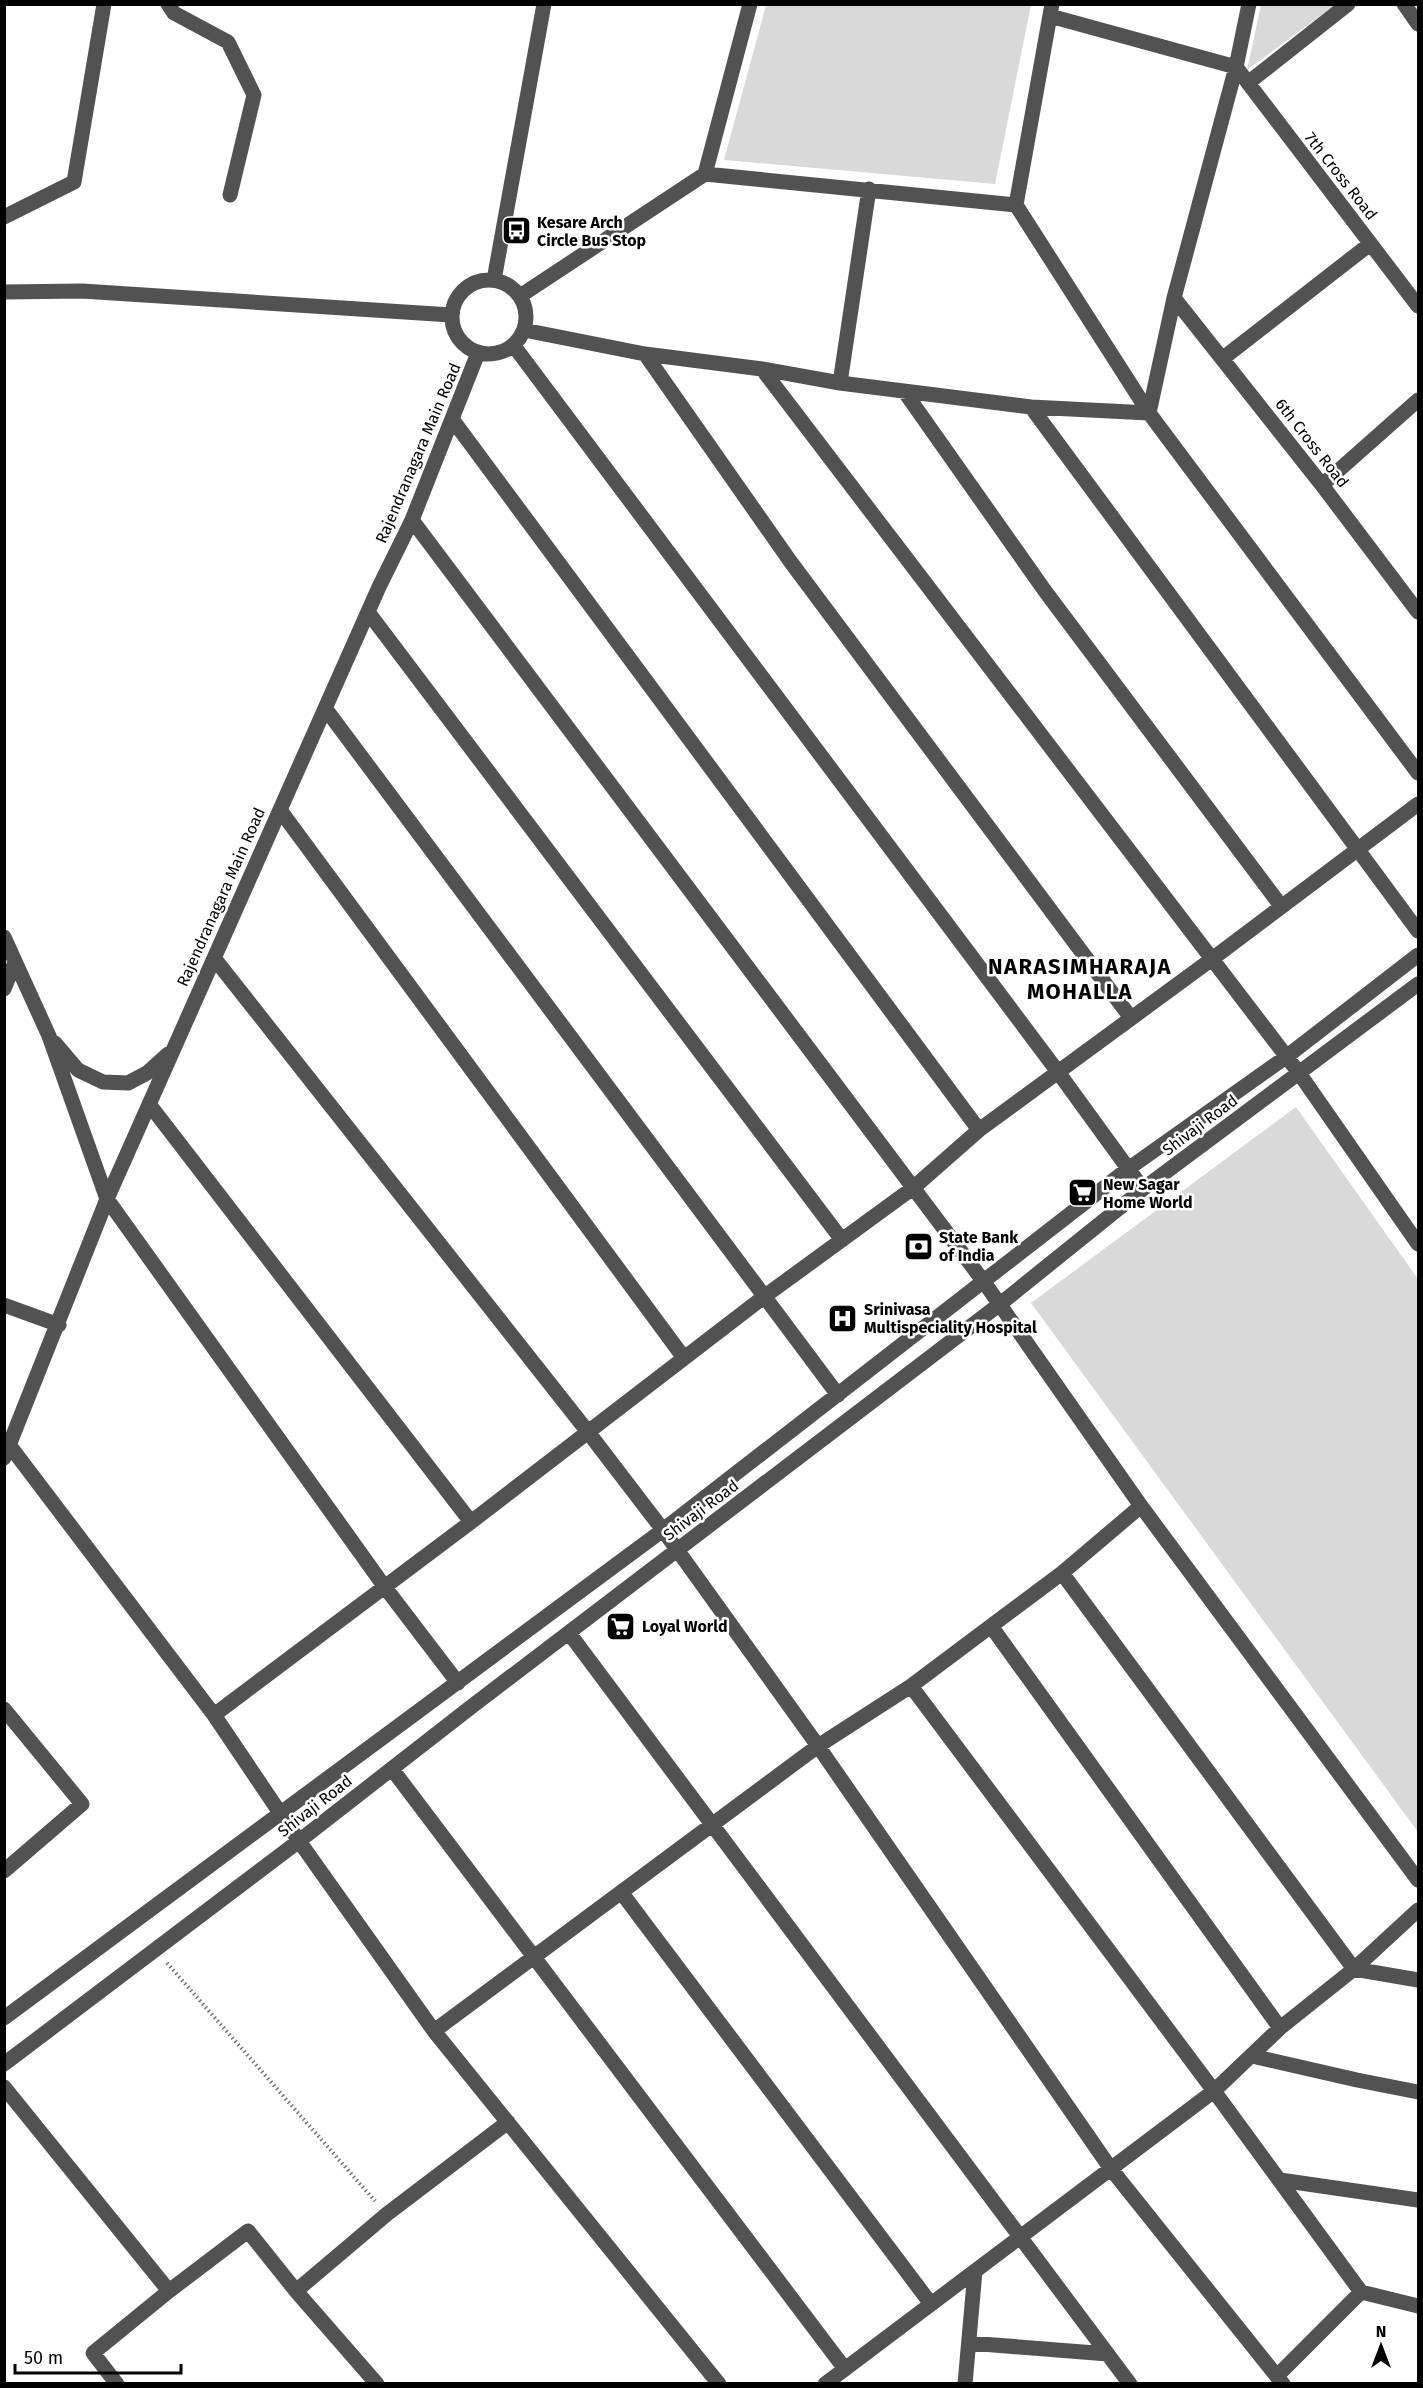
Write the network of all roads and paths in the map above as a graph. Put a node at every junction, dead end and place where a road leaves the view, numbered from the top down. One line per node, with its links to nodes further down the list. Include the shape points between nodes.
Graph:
1 (104, 4): 16 (street, via 74,182)
2 (168, 4): 14 (street, via 174,13 228,42 254,95)
3 (544, 4): 18 (street)
4 (750, 4): 12 (street)
5 (1249, 4): 10 (street)
6 (1348, 4): 11 (street)
7 (1404, 4): 9 (street)
8 (1051, 10): 10 (street); 15 (street)
9 (1419, 24)
10 (1236, 67): 11 (street, 7th Cross Road); 21 (street)
11 (1248, 83): 17 (street, 7th Cross Road)
12 (705, 174): 13 (street); 20 (street)
13 (869, 189): 15 (street); 30 (street)
14 (230, 195)
15 (1016, 205): 34 (street)
16 (4, 217)
17 (1370, 244): 22 (street, 7th Cross Road); 28 (street)
18 (494, 280): 20 (street); 23 (street, via 482,280 461,292)
19 (4, 292): 23 (street, via 82,291)
20 (520, 296): 24 (street, via 527,313)
21 (1174, 298): 28 (street, 6th Cross Road); 34 (street)
22 (1419, 306)
23 (451, 315): 26 (street, via 458,339)
24 (524, 330): 25 (street); 27 (street)
25 (514, 346): 26 (street, via 496,354); 58 (street)
26 (478, 353): 35 (street, Rajendranagara Main Road)
27 (645, 354): 29 (street); 54 (street, via 790,561)
28 (1222, 360): 36 (street, 6th Cross Road)
29 (762, 369): 30 (street); 50 (street)
30 (840, 383): 31 (street)
31 (904, 392): 33 (street); 45 (street, via 1045,591)
32 (1419, 400): 36 (street)
33 (1032, 407): 34 (street); 44 (street)
34 (1149, 413): 41 (street)
35 (452, 419): 37 (street, Rajendranagara Main Road); 61 (street)
36 (1322, 485): 39 (street, 6th Cross Road)
37 (412, 520): 38 (street, Rajendranagara Main Road); 63 (street)
38 (368, 612): 40 (street, Rajendranagara Main Road); 66 (street)
39 (1419, 612)
40 (325, 708): 43 (street, Rajendranagara Main Road); 69 (street)
41 (1419, 773)
42 (1419, 804): 44 (street)
43 (280, 810): 49 (street, Rajendranagara Main Road); 73 (street)
44 (1357, 848): 45 (street); 46 (street)
45 (1281, 906): 50 (street)
46 (1419, 931)
47 (4, 937): 51 (street)
48 (1419, 955): 57 (street)
49 (214, 958): 56 (street, Rajendranagara Main Road); 75 (street)
50 (1212, 959): 54 (street); 57 (street)
51 (15, 962): 53 (street); 55 (street)
52 (1419, 984): 59 (street, Shivaji Road)
53 (4, 989)
54 (1131, 1018): 58 (street)
55 (49, 1036): 56 (street, via 78,1070 103,1082 128,1083 147,1074); 65 (street)
56 (174, 1048): 60 (street, Rajendranagara Main Road)
57 (1286, 1057): 59 (street); 62 (street)
58 (1058, 1072): 61 (street); 62 (street)
59 (1299, 1073): 64 (street, Shivaji Road); 67 (street)
60 (149, 1104): 65 (street, Rajendranagara Main Road); 78 (street)
61 (979, 1130): 63 (street)
62 (1128, 1169): 64 (street); 68 (street)
63 (913, 1188): 66 (street); 68 (street)
64 (1143, 1189): 70 (street, Shivaji Road)
65 (107, 1198): 72 (street, Rajendranagara Main Road); 82 (street)
66 (842, 1240): 69 (street)
67 (1419, 1244)
68 (984, 1282): 70 (street); 74 (street)
69 (765, 1296): 73 (street); 74 (street)
70 (1000, 1304): 77 (street); 80 (street, Shivaji Road)
71 (4, 1305): 72 (street)
72 (59, 1325): 76 (street, Rajendranagara Main Road)
73 (684, 1358): 75 (street)
74 (838, 1395): 79 (street)
75 (588, 1432): 78 (street); 79 (street)
76 (8, 1452): 88 (street)
77 (1142, 1506): 81 (street); 95 (street)
78 (471, 1522): 82 (street)
79 (663, 1530): 80 (street); 85 (street)
80 (677, 1551): 84 (street, Shivaji Road); 89 (street)
81 (1062, 1573): 83 (street); 100 (street)
82 (384, 1586): 85 (street); 88 (street)
83 (991, 1626): 86 (street); 103 (street)
84 (568, 1633): 90 (street, Shivaji Road); 92 (street)
85 (458, 1683): 91 (street)
86 (911, 1686): 89 (street); 108 (street)
87 (4, 1709): 94 (street, via 82,1804)
88 (214, 1715): 91 (street)
89 (818, 1746): 92 (street); 111 (street)
90 (392, 1769): 93 (street, Shivaji Road); 99 (street)
91 (280, 1812): 93 (street); 102 (street)
92 (711, 1826): 96 (street); 115 (street)
93 (299, 1841): 98 (street, Shivaji Road); 104 (street)
94 (4, 1871)
95 (1419, 1880)
96 (621, 1892): 99 (street); 120 (street)
97 (1419, 1910): 100 (street)
98 (155, 1949): 106 (street, Shivaji Road); 114 (path)
99 (533, 1958): 104 (street); 124 (street)
100 (1354, 1969): 101 (street); 103 (street)
101 (1419, 1980)
102 (4, 2018)
103 (1280, 2028): 105 (street)
104 (434, 2031): 110 (street)
105 (1252, 2056): 108 (street); 109 (street)
106 (4, 2064)
107 (4, 2087): 117 (street)
108 (1214, 2091): 111 (street); 112 (street)
109 (1419, 2092)
110 (508, 2122): 114 (street); 128 (street)
111 (1111, 2169): 115 (street); 125 (street)
112 (1280, 2180): 113 (street); 119 (street)
113 (1419, 2200)
114 (387, 2214): 118 (street)
115 (1020, 2237): 116 (street); 123 (street)
116 (975, 2271): 120 (street); 122 (street)
117 (169, 2291): 118 (street, via 248,2231); 126 (street, via 93,2353)
118 (296, 2291): 127 (street)
119 (1361, 2292): 121 (street); 125 (street)
120 (931, 2304): 124 (street)
121 (1419, 2306)
122 (969, 2343): 123 (street); 130 (street)
123 (1108, 2354): 131 (street)
124 (845, 2369): 129 (street)
125 (1280, 2380)
126 (117, 2384)
127 (377, 2384)
128 (719, 2384)
129 (825, 2384)
130 (965, 2384)
131 (1130, 2384)

